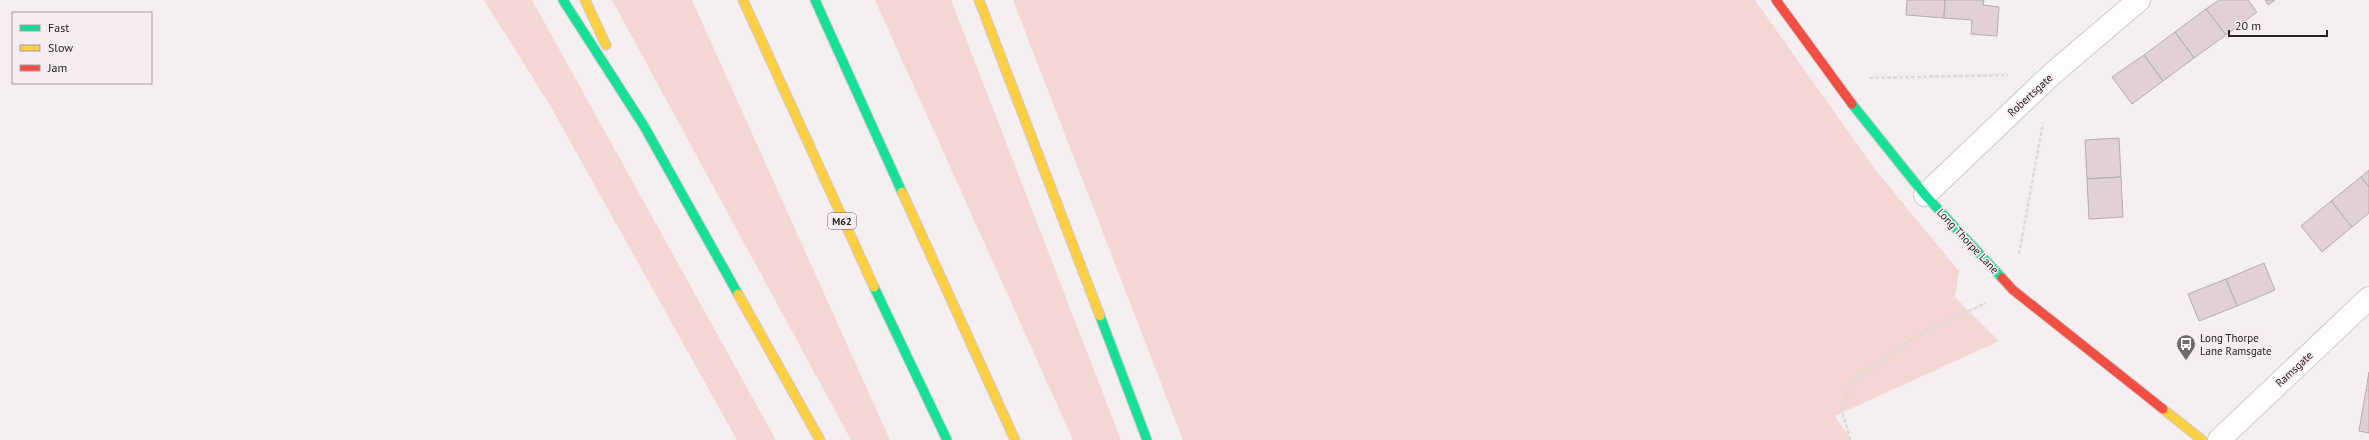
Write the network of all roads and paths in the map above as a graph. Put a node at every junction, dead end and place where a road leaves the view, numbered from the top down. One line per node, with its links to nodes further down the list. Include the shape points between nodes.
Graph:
1 (563, 0): 8 (main road)
2 (585, 0): 8 (main road)
3 (743, 0): 13 (main road, M62, via 840,217)
4 (815, 0): 14 (main road)
5 (979, 0): 15 (main road)
6 (1776, 0): 9 (main road, Long Thorpe Lane, via 1832,79)
7 (2139, 0): 9 (street, Robertsgate, via 2052,74)
8 (644, 126): 12 (main road)
9 (1925, 194): 10 (main road, Long Thorpe Lane)
10 (2013, 290): 16 (path, via 1923,332 1856,378 1841,406); 17 (main road, Long Thorpe Lane)
11 (2369, 298): 18 (street, Ramsgate)
12 (820, 440)
13 (947, 440)
14 (1015, 440)
15 (1147, 440)
16 (1850, 440)
17 (2202, 440)
18 (2219, 440)

